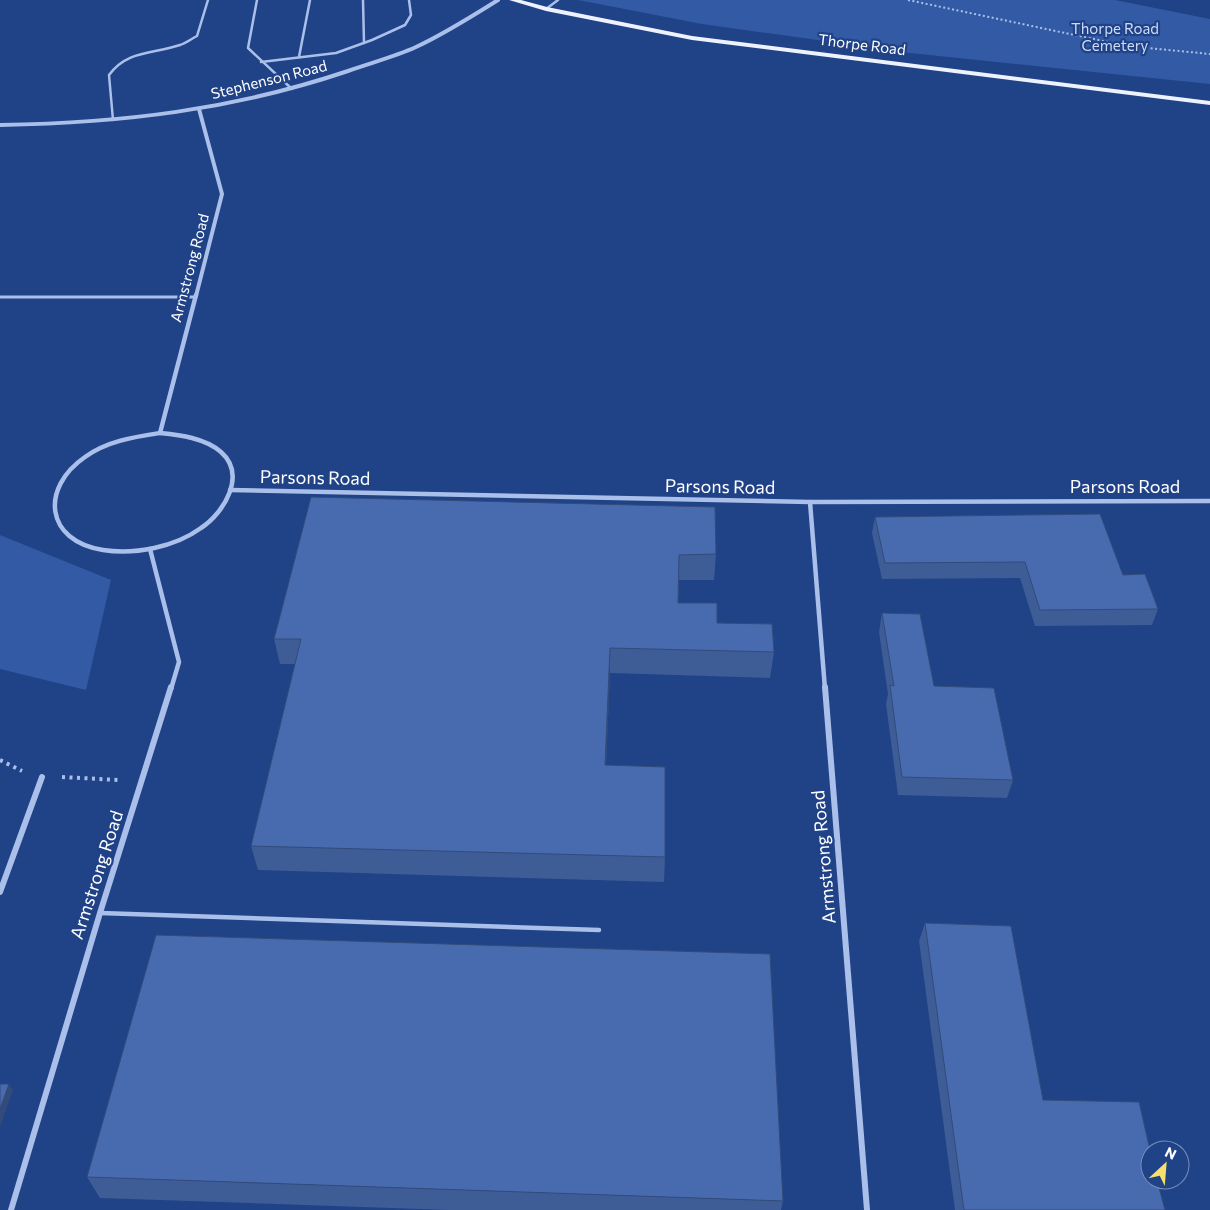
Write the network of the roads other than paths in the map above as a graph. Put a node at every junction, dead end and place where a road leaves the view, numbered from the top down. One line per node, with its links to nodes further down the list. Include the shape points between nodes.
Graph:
1 (208, 0): 16 (lane, via 197,36 182,45 130,57 117,64 109,75)
2 (257, 0): 12 (lane, via 248,48)
3 (310, 0): 11 (lane)
4 (363, 0): 10 (lane)
5 (409, 0): 10 (lane, via 411,15 405,25)
6 (498, 0): 13 (street, Stephenson Road, via 453,28 401,53)
7 (513, 0): 9 (main road, Thorpe Road)
8 (558, 0): 9 (lane)
9 (546, 9): 14 (main road, Thorpe Road, via 692,38)
10 (364, 43): 11 (lane, via 336,53)
11 (299, 57): 12 (lane)
12 (261, 62): 13 (lane)
13 (292, 89): 15 (street, Stephenson Road)
14 (1210, 103)
15 (199, 109): 16 (street, Stephenson Road); 19 (street, Armstrong Road, via 222,194)
16 (113, 120): 17 (street, Stephenson Road)
17 (0, 125)
18 (0, 297): 19 (lane)
19 (196, 297): 20 (street, Armstrong Road)
20 (160, 433): 21 (street, via 188,436 211,444 227,459 234,474); 24 (street, via 130,437 75,464 56,489 52,505 58,525 77,541 103,550)
21 (230, 490): 23 (street, Parsons Road); 24 (street, via 227,502 210,522 181,539)
22 (1210, 501): 23 (street, Parsons Road)
23 (810, 502): 30 (street, Armstrong Road)
24 (150, 549): 27 (street, Armstrong Road, via 179,662)
25 (42, 777): 26 (street)
26 (0, 892)
27 (100, 913): 28 (lane); 29 (street, Armstrong Road)
28 (599, 930)
29 (12, 1210)
30 (867, 1210)

